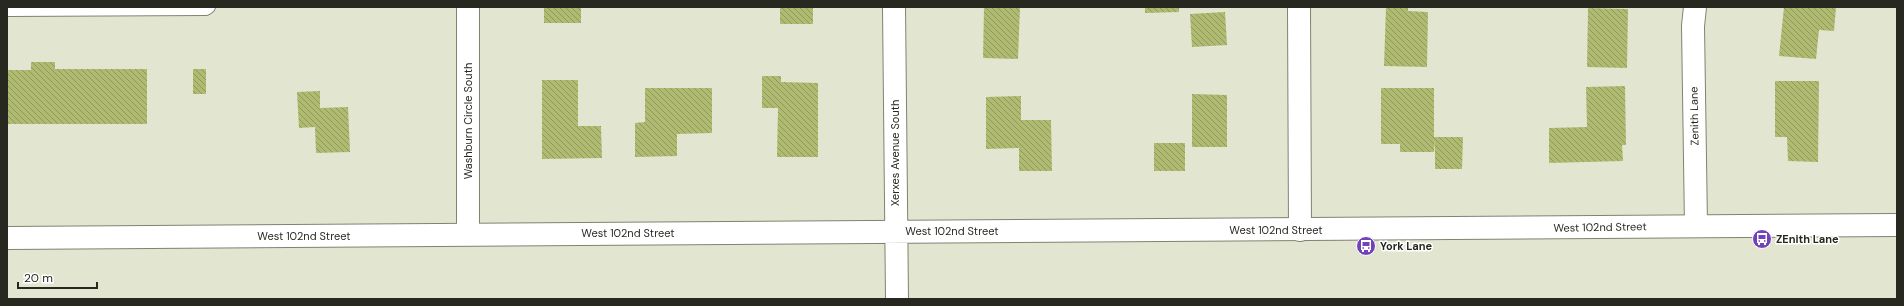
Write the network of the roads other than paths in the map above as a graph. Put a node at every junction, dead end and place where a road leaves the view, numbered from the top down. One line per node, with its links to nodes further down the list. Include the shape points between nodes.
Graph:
1 (209, 7): 6 (lane)
2 (468, 7): 11 (street, Washburn Circle South)
3 (894, 7): 10 (street, Xerxes Avenue South)
4 (1299, 7): 9 (street)
5 (1695, 7): 8 (street, Zenith Lane, via 1693,26)
6 (7, 10)
7 (1897, 225): 8 (street, West 102nd Street)
8 (1696, 226): 9 (street, West 102nd Street)
9 (1300, 230): 10 (street, West 102nd Street)
10 (896, 232): 11 (street, West 102nd Street); 13 (street, Xerxes Avenue South)
11 (468, 234): 12 (street, West 102nd Street)
12 (7, 238)
13 (896, 299)

